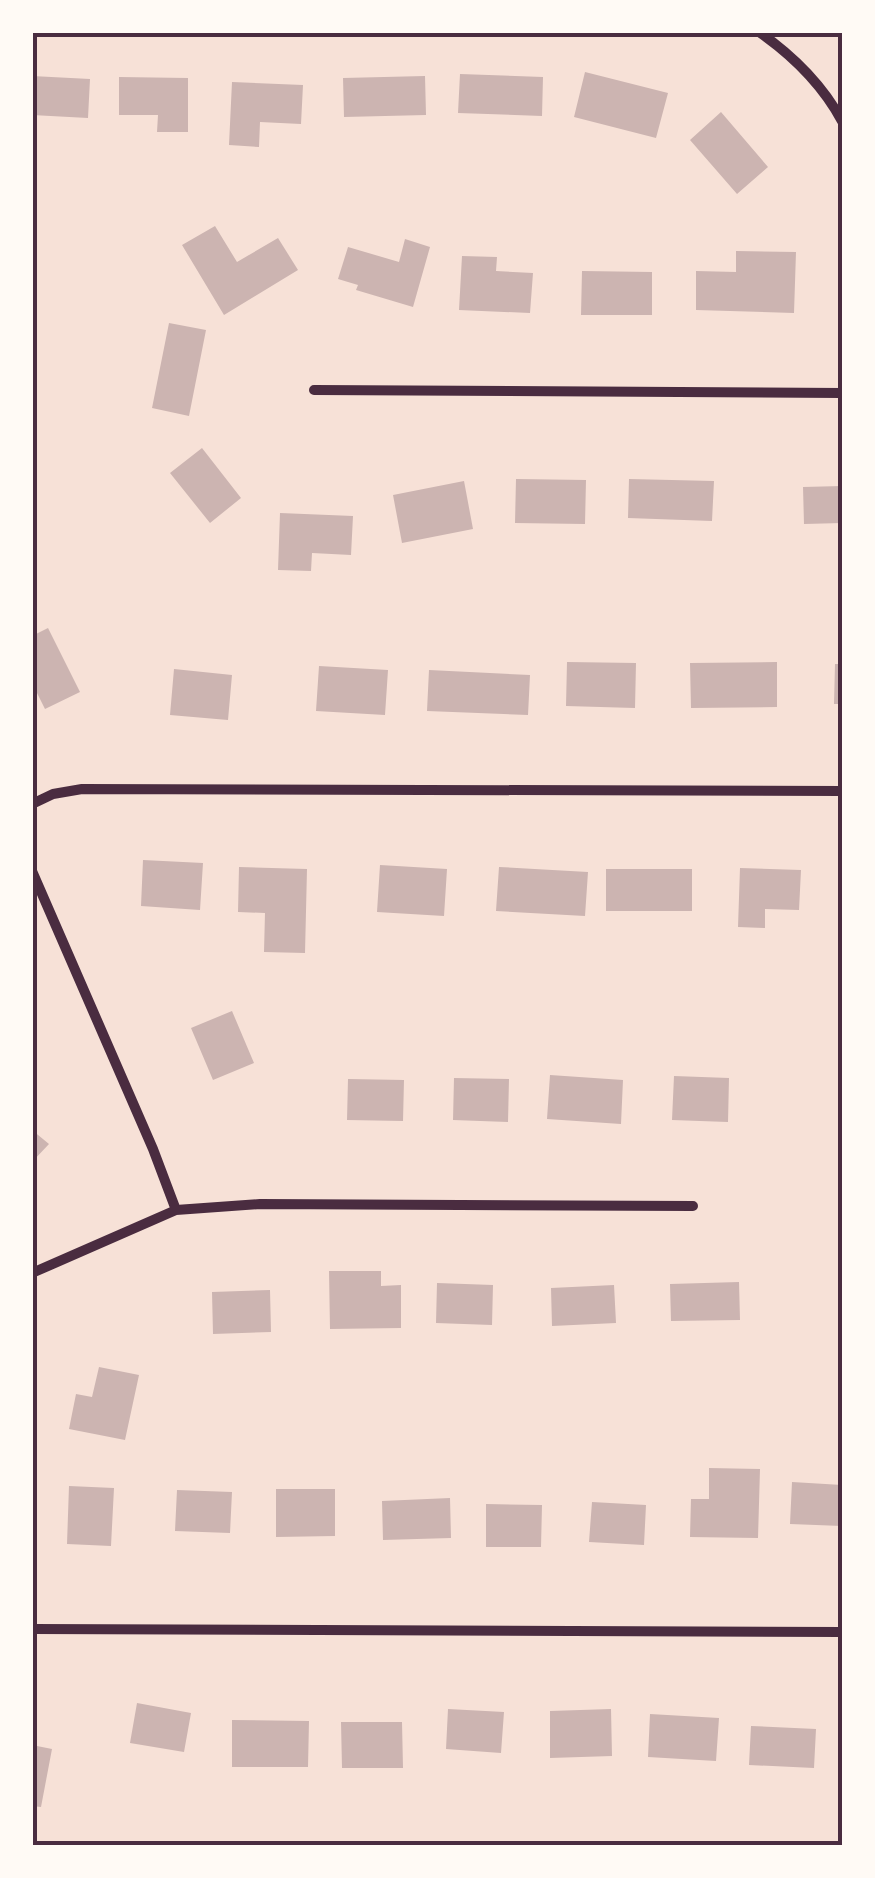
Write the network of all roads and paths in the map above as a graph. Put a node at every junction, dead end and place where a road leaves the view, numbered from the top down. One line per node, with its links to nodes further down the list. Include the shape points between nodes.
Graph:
1 (759, 32): 2 (street, via 805,71)
2 (842, 121)
3 (314, 390): 4 (street)
4 (842, 393)
5 (842, 791): 6 (street, via 82,789)
6 (32, 804)
7 (32, 871): 9 (street)
8 (694, 1206): 9 (street, via 260,1204)
9 (176, 1210): 10 (street)
10 (32, 1273)
11 (32, 1629): 12 (street)
12 (842, 1632)

